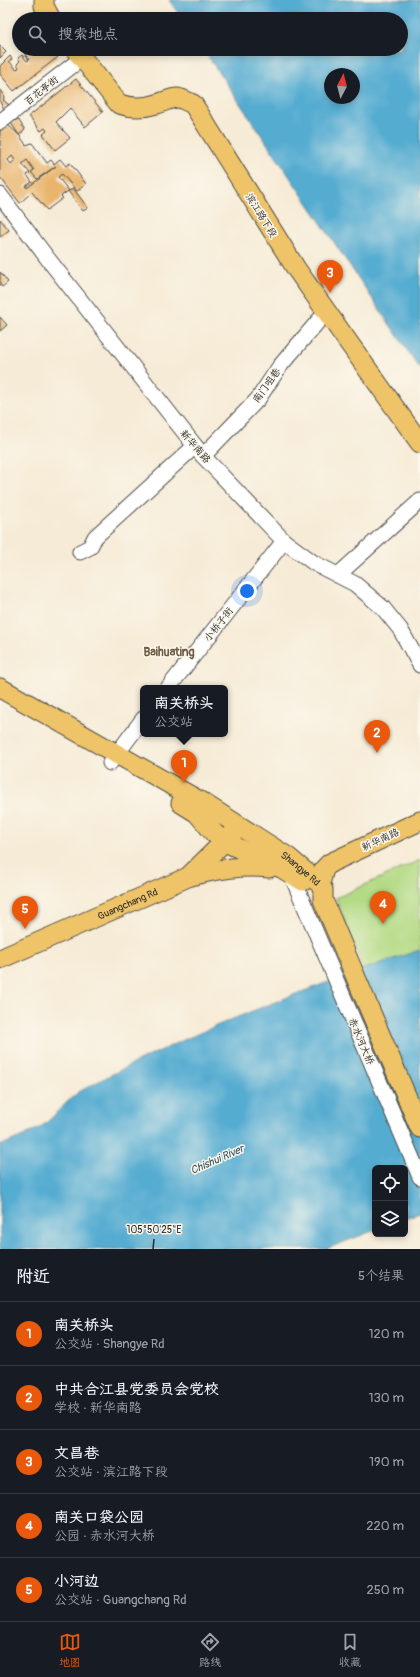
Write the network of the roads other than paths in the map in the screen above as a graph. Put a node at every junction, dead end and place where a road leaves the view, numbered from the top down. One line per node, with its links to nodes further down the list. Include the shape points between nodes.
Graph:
1 (44, 0): 2 (main road)
2 (47, 12)
3 (76, 56): 5 (street, 百花亭街)
4 (80, 56): 7 (main road, 滨江路下段, via 119,104 128,107 156,105 179,98 193,104)
5 (0, 122)
6 (0, 195): 9 (street, 新华南路)
7 (326, 312): 8 (main road, 滨江路下段); 9 (street, 南门咀巷, via 280,366 258,399)
8 (420, 444)
9 (199, 451): 11 (street, 新华南路); 12 (street, 南门咀巷, via 95,537 90,547)
10 (420, 501): 13 (street)
11 (284, 541): 13 (street, 新华南路, via 314,563); 15 (street, 小桥子街)
12 (80, 552)
13 (338, 575): 14 (street, 新华南路, via 366,592 383,608 400,629)
14 (420, 665)
15 (170, 685)
16 (0, 688): 19 (main road, Shangye Rd)
17 (0, 700): 19 (main road, Shangye Rd)
18 (140, 723): 19 (street)
19 (113, 758): 21 (main road, Shangye Rd, via 205,804); 22 (main road, Shangye Rd, via 192,810)
20 (420, 821): 23 (main road, 新华南路)
21 (240, 826): 22 (main road, Guangchang Rd); 24 (main road, Shangye Rd)
22 (225, 842): 24 (main road, Shangye Rd); 25 (main road, Guangchang Rd)
23 (340, 858): 24 (main road); 26 (main road, via 327,866)
24 (287, 866): 25 (main road, via 217,869); 26 (main road, Shangye Rd); 29 (street, 赤水河大桥)
25 (188, 877): 27 (main road, Guangchang Rd)
26 (322, 892): 28 (main road, 赤水河大桥)
27 (0, 959)
28 (420, 1128)
29 (420, 1177)

